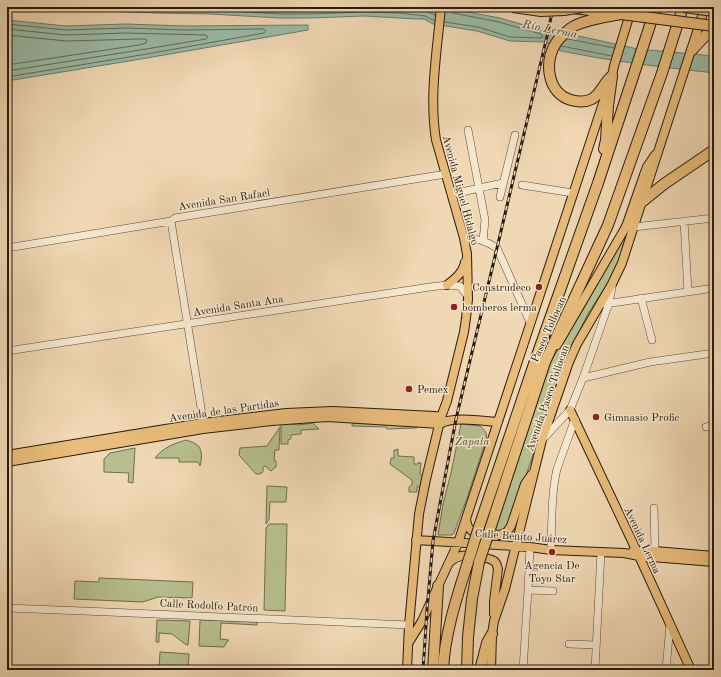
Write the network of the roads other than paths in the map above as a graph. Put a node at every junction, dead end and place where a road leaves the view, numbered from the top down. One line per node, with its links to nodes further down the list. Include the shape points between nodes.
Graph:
1 (441, 7): 19 (main road, Avenida Miguel Hidalgo, via 434,79 434,125)
2 (513, 7): 4 (highway, bridge, via 541,11)
3 (565, 7): 10 (highway, bridge)
4 (582, 7)
5 (632, 7): 14 (main road)
6 (656, 7): 21 (highway, Paseo Tollocan)
7 (684, 7): 9 (highway, bridge); 49 (highway, Paseo Tollocan, via 608,225)
8 (705, 7): 13 (main road, Avenida Paseo Tollocan)
9 (714, 11)
10 (621, 14): 11 (highway, bridge); 14 (highway, via 572,27 556,43 549,64 554,89 561,96 578,102 587,101 598,95)
11 (714, 26)
12 (714, 29): 13 (highway)
13 (691, 51): 18 (main road, Avenida Paseo Tollocan)
14 (613, 71): 21 (highway, via 606,140); 24 (main road)
15 (468, 130): 23 (street)
16 (515, 135): 20 (street)
17 (714, 150): 27 (highway)
18 (659, 151): 27 (main road, Avenida Paseo Tollocan); 49 (main road, via 640,183 622,235)
19 (446, 174): 25 (main road, Avenida Miguel Hidalgo); 29 (street, Avenida San Rafael, via 175,218)
20 (503, 183): 23 (street); 26 (street)
21 (598, 183): 88 (highway, Paseo Tollocan, bridge, via 479,527 451,618)
22 (522, 185): 24 (street)
23 (479, 188): 25 (street); 33 (street, via 485,220)
24 (573, 193): 44 (main road)
25 (452, 194): 32 (main road, Avenida Miguel Hidalgo)
26 (500, 197)
27 (643, 201): 31 (main road, Avenida Paseo Tollocan)
28 (714, 218): 30 (street)
29 (171, 221): 34 (street, Avenida San Rafael); 45 (street)
30 (684, 221): 31 (street); 39 (street)
31 (634, 227): 36 (main road, Avenida Paseo Tollocan, via 622,264)
32 (464, 238): 33 (street); 35 (main road, Avenida Miguel Hidalgo)
33 (483, 241): 44 (street, via 497,248)
34 (7, 248)
35 (467, 254): 37 (main road, via 461,273); 40 (main road, Avenida Miguel Hidalgo)
36 (612, 284): 42 (street); 43 (main road, Avenida Paseo Tollocan)
37 (447, 285): 40 (street, Avenida Santa Ana, via 460,286); 45 (street, Avenida Santa Ana)
38 (714, 288): 39 (street)
39 (688, 292): 41 (street)
40 (467, 295): 53 (main road, Avenida Miguel Hidalgo, via 464,332)
41 (641, 298): 42 (street); 46 (street)
42 (609, 303): 43 (street); 50 (street)
43 (599, 305): 58 (main road, Avenida Paseo Tollocan, via 569,362)
44 (530, 322): 54 (main road)
45 (188, 324): 47 (street, Avenida Santa Ana); 55 (street)
46 (652, 340)
47 (7, 351)
48 (714, 353): 50 (street, via 650,362)
49 (545, 362): 89 (highway, Paseo Tollocan, bridge, via 479,562 471,607)
50 (583, 378): 51 (street)
51 (570, 410): 52 (main road, Avenida Lerma); 58 (street)
52 (574, 419): 68 (street, via 555,476); 71 (main road, Avenida Lerma)
53 (442, 421): 54 (main road, Avenida de las Partidas, via 456,419); 55 (main road, Avenida de las Partidas, via 352,412 320,412 286,413); 60 (main road, Avenida de las Partidas, via 327,418 272,420); 64 (main road, Avenida Miguel Hidalgo, via 426,479)
54 (498, 422): 63 (main road)
55 (202, 423): 59 (main road, Avenida de las Partidas)
56 (714, 425): 57 (street)
57 (706, 427)
58 (542, 440): 61 (main road, Avenida Paseo Tollocan)
59 (7, 455)
60 (7, 462)
61 (535, 470): 63 (main road, via 525,484 507,532 500,535 473,532); 66 (main road, Avenida Paseo Tollocan)
62 (654, 508): 70 (street)
63 (466, 520): 65 (main road)
64 (416, 540): 65 (main road, Calle Benito Juárez); 81 (main road)
65 (458, 543): 66 (main road, Calle Benito Juárez); 73 (main road)
66 (515, 546): 67 (main road, Calle Benito Juárez); 79 (main road, Avenida Paseo Tollocan)
67 (530, 547): 68 (main road, Calle Benito Juárez); 76 (street)
68 (551, 550): 69 (main road, Calle Benito Juárez)
69 (601, 552): 71 (main road, Calle Benito Juárez); 85 (street)
70 (655, 552): 71 (main road, Calle Benito Juárez); 72 (main road, Calle Benito Juárez)
71 (637, 553): 74 (main road, Calle Benito Juárez); 80 (main road, Avenida Lerma)
72 (714, 556)
73 (450, 562): 75 (main road); 79 (main road, via 464,555 491,559 495,562 498,569)
74 (714, 562)
75 (438, 586): 83 (main road, via 422,622); 87 (highway)
76 (528, 590): 77 (street); 92 (street)
77 (553, 591)
78 (7, 608): 81 (street, Calle Rodolfo Patrón)
79 (494, 621): 82 (main road, Avenida Paseo Tollocan)
80 (670, 624): 94 (street); 95 (main road, Avenida Lerma)
81 (409, 625): 83 (main road)
82 (492, 634): 90 (highway); 91 (main road, Avenida Paseo Tollocan)
83 (409, 642): 86 (main road)
84 (569, 644): 85 (street)
85 (596, 645): 93 (street)
86 (407, 670)
87 (433, 670)
88 (443, 670)
89 (467, 670)
90 (480, 670)
91 (490, 670)
92 (522, 670)
93 (595, 670)
94 (666, 670)
95 (691, 670)

